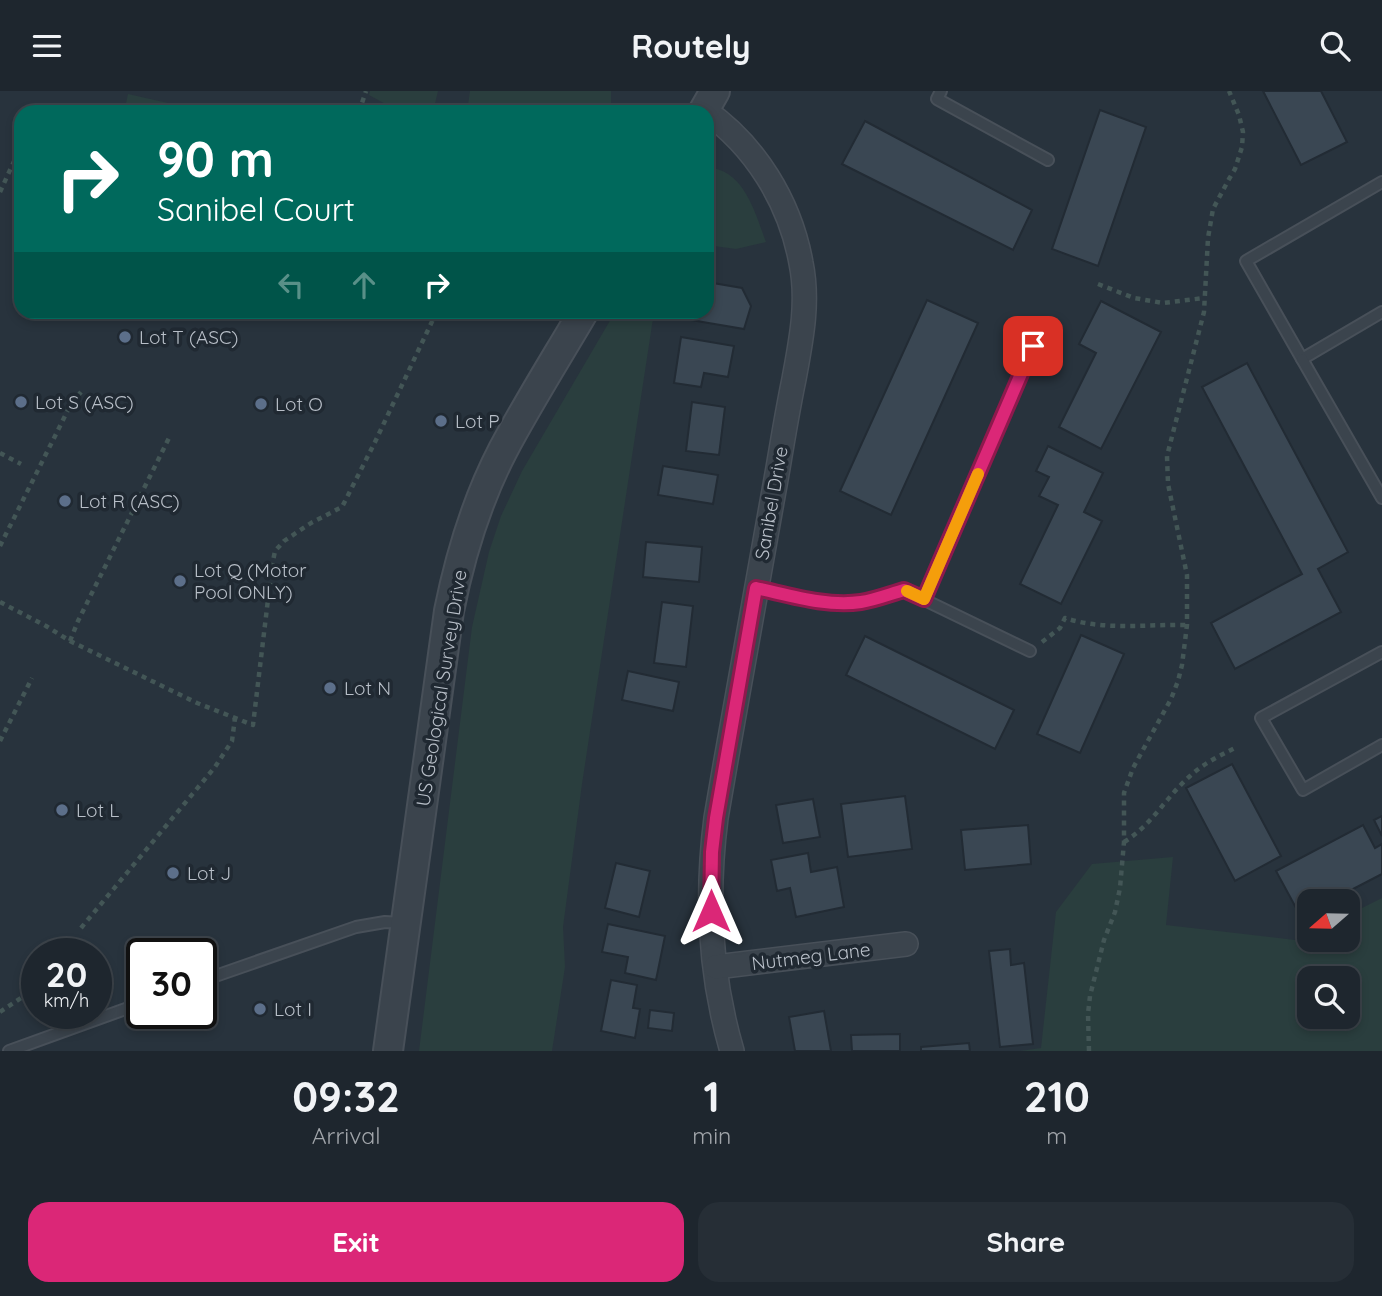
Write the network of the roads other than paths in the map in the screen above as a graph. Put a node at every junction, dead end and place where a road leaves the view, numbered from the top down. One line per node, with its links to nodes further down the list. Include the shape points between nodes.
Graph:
1 (941, 91): 3 (lane, via 937,99)
2 (714, 112): 10 (street, Sanibel Drive, via 772,183 797,242 804,285 802,335)
3 (1048, 160)
4 (1382, 182): 8 (lane, via 1246,261)
5 (1382, 312): 8 (lane)
6 (579, 319): 15 (street, US Geological Survey Drive, via 503,450 478,505 457,572)
7 (1033, 346): 11 (lane)
8 (1302, 359): 9 (lane)
9 (1382, 498)
10 (756, 588): 11 (lane, via 842,603 904,590); 17 (street, Sanibel Drive, via 712,852)
11 (924, 599): 12 (lane)
12 (1030, 651)
13 (1382, 652): 14 (lane, via 1261,718 1303,790)
14 (1382, 745)
15 (406, 924): 18 (lane, via 356,927); 21 (street, US Geological Survey Drive)
16 (906, 944): 17 (street, Nutmeg Lane)
17 (716, 967): 22 (street, Sanibel Drive)
18 (217, 975)
19 (126, 1009): 20 (lane)
20 (9, 1051)
21 (388, 1051)
22 (732, 1051)

